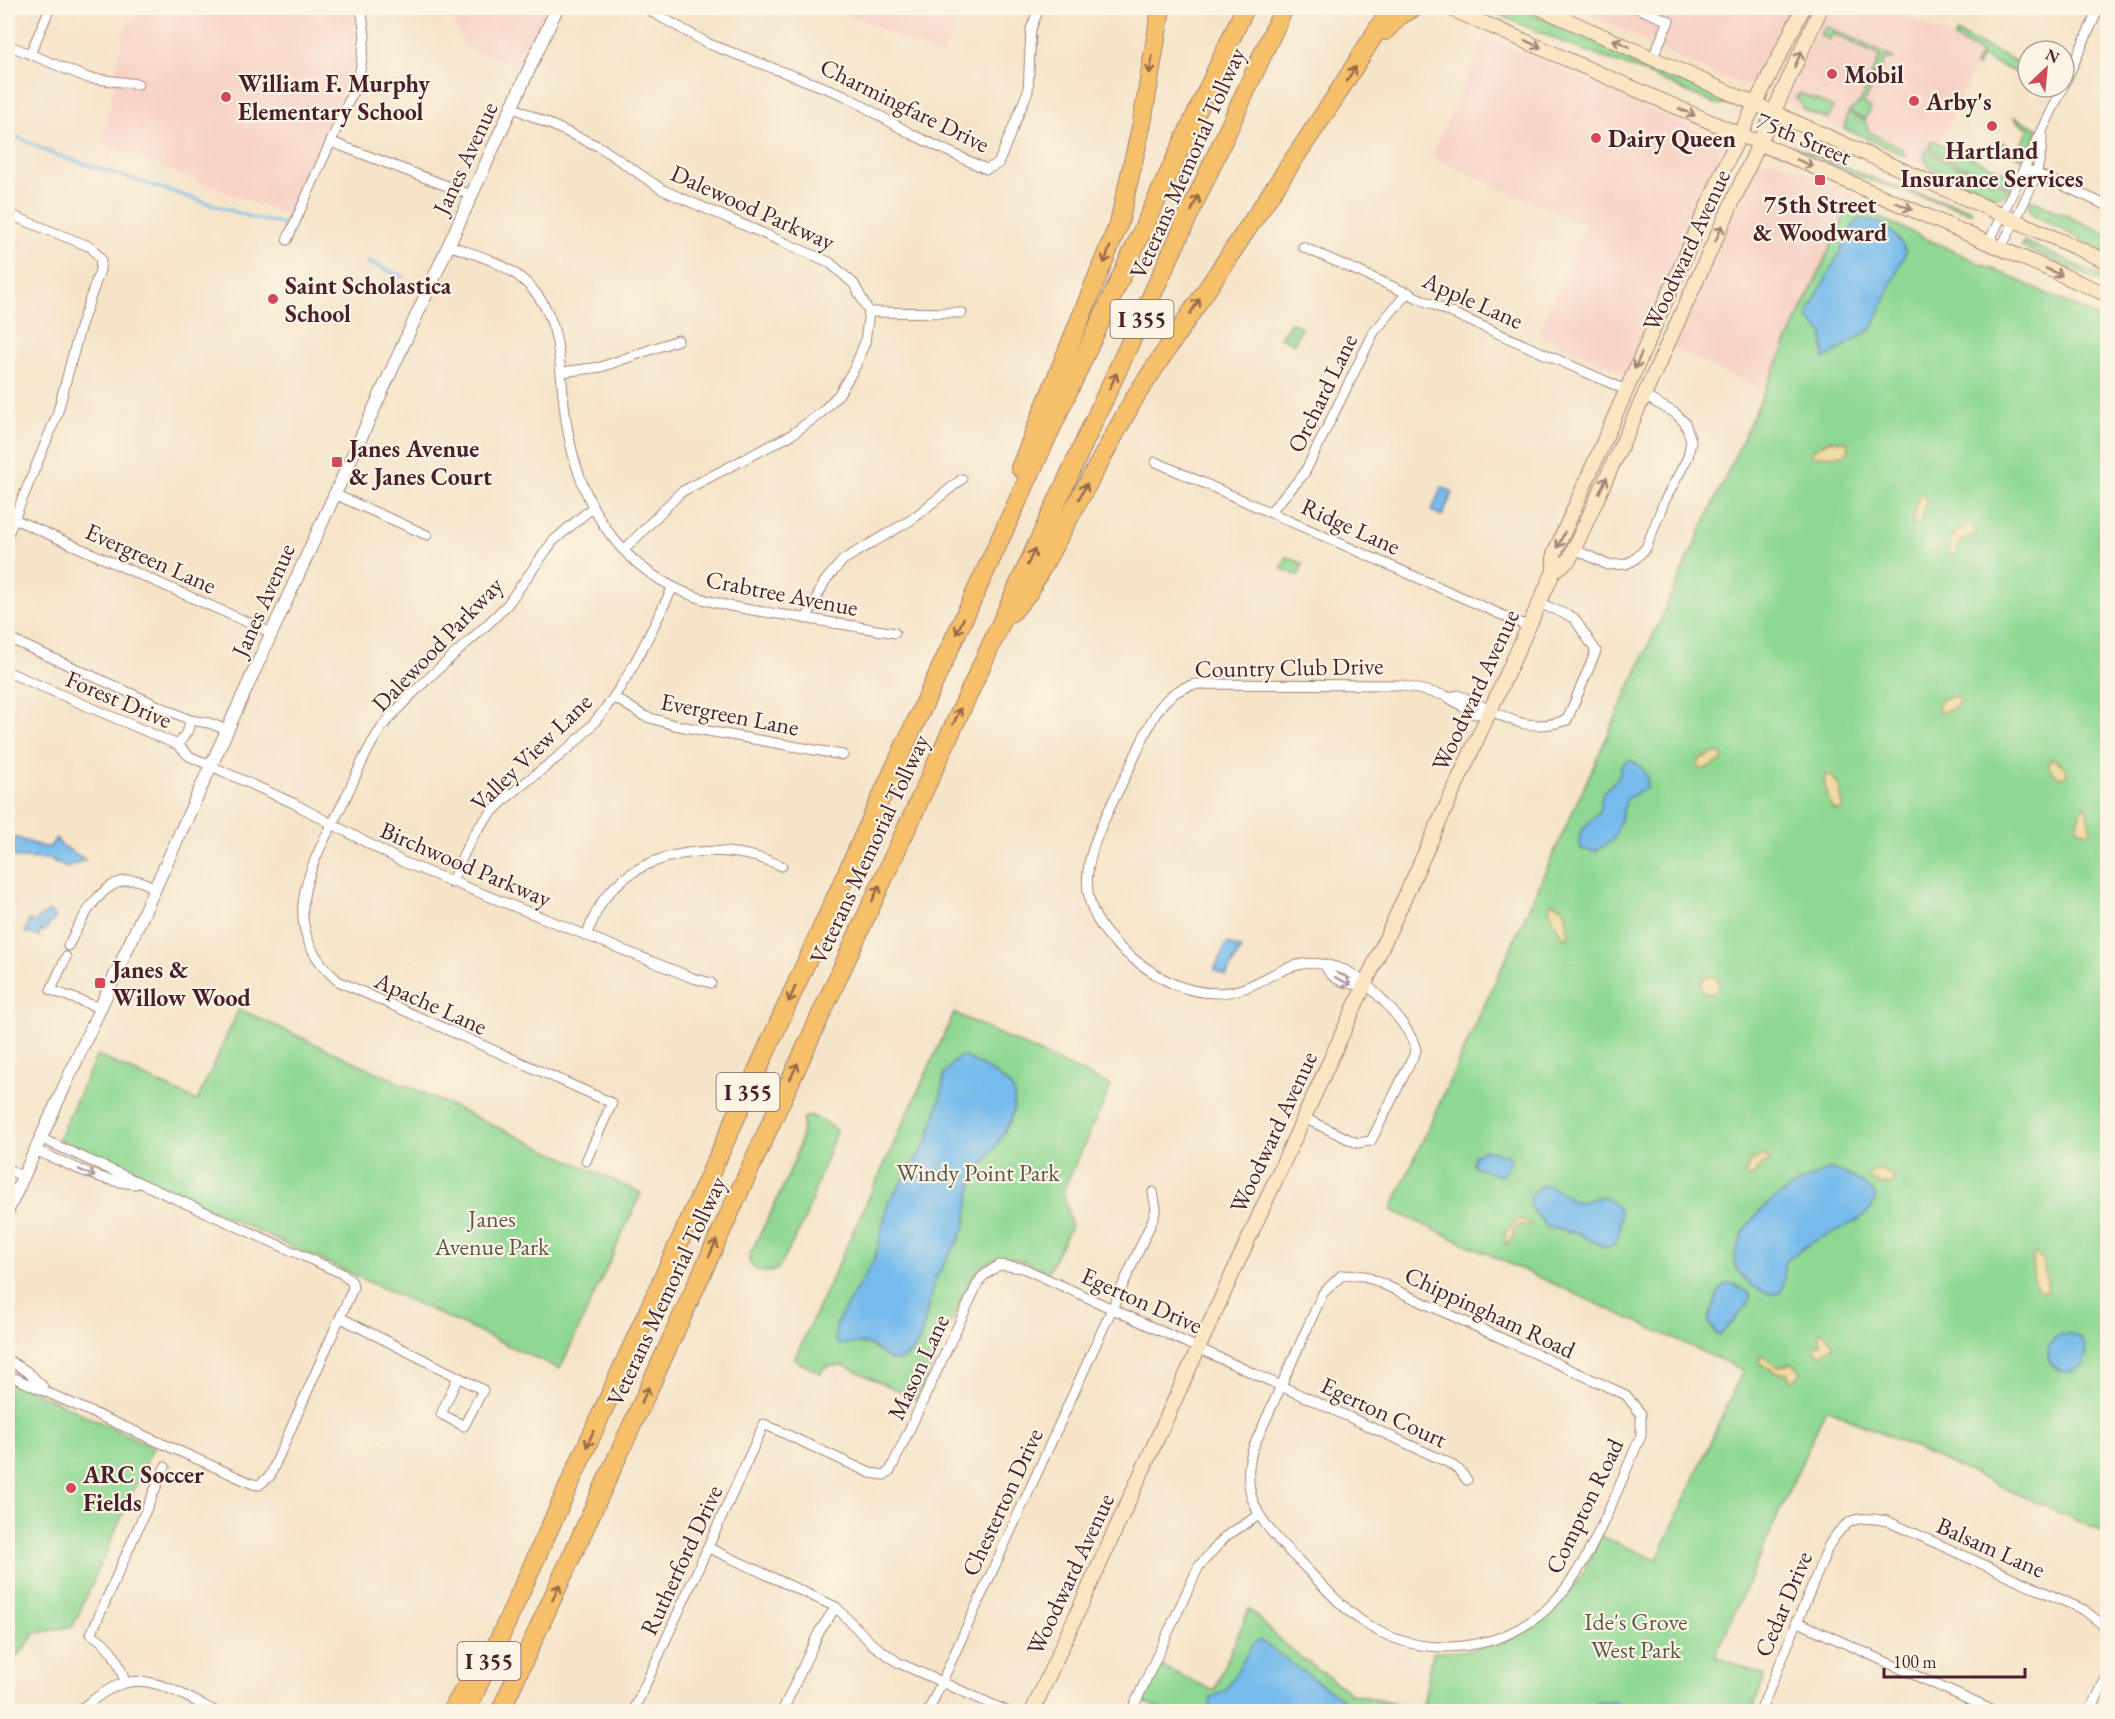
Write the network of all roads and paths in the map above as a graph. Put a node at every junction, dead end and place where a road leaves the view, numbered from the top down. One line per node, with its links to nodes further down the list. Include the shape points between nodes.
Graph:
1 (50, 8): 19 (street)
2 (361, 8): 29 (street, via 365,36 362,66)
3 (557, 8): 25 (street, Janes Avenue)
4 (645, 8): 5 (street, Charmingfare Drive, via 709,44 844,95 913,135 986,169 998,164 1028,92 1031,29)
5 (1039, 8)
6 (1161, 8): 61 (highway, one-way to 61, via 1142,123 1119,223 1003,509)
7 (1245, 8): 61 (highway, Veterans Memorial Tollway / I 355)
8 (1284, 8): 66 (highway, Veterans Memorial Tollway / I 355, one-way to 8)
9 (1391, 8): 18 (highway)
10 (1413, 8): 18 (highway, via 1399,16)
11 (1449, 8): 28 (main road, 75th Street, one-way to 28)
12 (1540, 8): 20 (main road, 75th Street, one-way to 12)
13 (1637, 8): 20 (street, via 1668,21)
14 (1803, 8): 24 (main road, Woodward Avenue)
15 (1821, 8): 26 (main road, Woodward Avenue, one-way to 15)
16 (2099, 8): 21 (street)
17 (8, 45): 19 (street)
18 (1367, 49): 66 (highway, one-way to 18, via 1028,593 1135,397)
19 (30, 54): 22 (street, via 88,78)
20 (1653, 57): 24 (main road, 75th Street)
21 (2076, 59)
22 (138, 84)
23 (2058, 99): 27 (street)
24 (1756, 103): 26 (main road, 75th Street); 28 (main road, Woodward Avenue)
25 (512, 107): 33 (street, Janes Avenue); 44 (street, Dalewood Parkway, via 600,147 663,190 829,262 854,285)
26 (1774, 111): 30 (main road, Woodward Avenue); 36 (main road, 75th Street)
27 (2042, 132): 31 (street); 32 (street)
28 (1740, 135): 30 (main road, 75th Street); 48 (main road, Woodward Avenue, one-way to 48)
29 (331, 142): 33 (street); 37 (street)
30 (1760, 143): 39 (main road, 75th Street, one-way to 39); 49 (main road, Woodward Avenue, one-way to 30)
31 (2026, 168): 32 (street); 36 (street)
32 (2036, 174): 34 (street); 36 (street)
33 (471, 195): 38 (street, Janes Avenue)
34 (2108, 207)
35 (8, 214): 55 (street, via 83,243 99,254 100,270 57,416)
36 (2008, 217): 39 (street); 41 (main road, 75th Street)
37 (288, 240)
38 (448, 245): 47 (street, Crabtree Avenue, via 493,261 532,289 553,323); 52 (street, Janes Avenue)
39 (1995, 245): 43 (main road, 75th Street, one-way to 43)
40 (1303, 247): 42 (street, Apple Lane)
41 (2108, 262)
42 (1408, 292): 48 (street, Apple Lane); 54 (street, Orchard Lane, via 1374,332 1304,474)
43 (2108, 296)
44 (868, 312): 45 (street); 59 (street, via 865,342 855,367 821,413 791,435 681,492)
45 (962, 313)
46 (678, 340): 47 (street, via 601,366)
47 (562, 372): 53 (street, Crabtree Avenue, via 571,453)
48 (1626, 390): 60 (main road, Woodward Avenue, one-way to 60, via 1554,554)
49 (1644, 396): 58 (main road, Woodward Avenue, one-way to 49); 58 (street, via 1685,423 1691,440 1688,457 1646,548 1634,560 1608,565)
50 (1156, 462): 54 (street, Ridge Lane)
51 (962, 479): 64 (street, via 911,520 843,560 825,581)
52 (334, 494): 57 (street); 67 (street, Janes Avenue)
53 (592, 508): 59 (street, Crabtree Avenue); 78 (street, Dalewood Parkway, via 553,541 507,605 386,723)
54 (1271, 511): 65 (street, Ridge Lane)
55 (14, 519): 56 (street); 67 (street, Evergreen Lane)
56 (8, 534)
57 (427, 535)
58 (1574, 549): 60 (main road, Woodward Avenue, via 1569,560)
59 (624, 550): 62 (street, Crabtree Avenue)
60 (1554, 571): 63 (main road, Woodward Avenue)
61 (984, 573): 112 (highway, Veterans Memorial Tollway / I 355, one-way to 112)
62 (673, 587): 64 (street, Crabtree Avenue, via 706,602); 71 (street, Valley View Lane, via 640,655)
63 (1539, 603): 65 (main road, Woodward Avenue); 72 (street, Country Club Drive, via 1574,618 1596,651 1586,680 1567,720 1542,725 1514,724)
64 (806, 619): 68 (street, Crabtree Avenue)
65 (1529, 627): 72 (main road, Woodward Avenue)
66 (997, 629): 115 (highway, Veterans Memorial Tollway / I 355, one-way to 66)
67 (272, 633): 74 (street, Janes Avenue)
68 (895, 633)
69 (8, 638): 73 (street)
70 (8, 672): 75 (street, Forest Drive)
71 (614, 697): 76 (street, Evergreen Lane, via 644,716 674,725); 80 (street, Valley View Lane, via 570,748 489,816 471,839)
72 (1490, 712): 86 (main road, Woodward Avenue); 86 (street, Country Club Drive, via 1458,695 1450,697 1400,685 1197,684 1171,694 1154,715 1088,862 1089,902 1099,926 1116,946 1158,977 1182,988 1220,993 1251,987 1302,964 1326,967 1328,973 1350,985)
73 (190, 720): 74 (street); 75 (street)
74 (227, 730): 77 (street, Janes Avenue)
75 (177, 745): 77 (street, Forest Drive, via 189,756)
76 (843, 754)
77 (211, 766): 78 (street, Birchwood Parkway); 81 (street, Janes Avenue)
78 (333, 824): 80 (street, Birchwood Parkway); 90 (street, Apache Lane, via 310,868 303,902 304,931 322,966 347,986 612,1103)
79 (782, 866): 82 (street, via 759,856 726,851 656,861 632,874 607,896)
80 (451, 883): 82 (street, Birchwood Parkway)
81 (156, 888): 83 (street, via 131,880 115,884 87,911); 87 (street, Janes Avenue)
82 (586, 936): 85 (street, Birchwood Parkway)
83 (68, 946)
84 (66, 957): 87 (street, via 51,990)
85 (711, 983)
86 (1365, 986): 88 (main road, Woodward Avenue); 88 (street, via 1389,1005 1415,1043 1416,1051 1371,1141 1357,1143)
87 (100, 1008): 89 (street, Janes Avenue)
88 (1304, 1118): 98 (main road, Woodward Avenue)
89 (38, 1144): 92 (street, Janes Avenue); 97 (street, via 141,1184 347,1278 353,1288)
90 (586, 1161)
91 (8, 1170): 92 (street)
92 (23, 1176): 94 (street, Janes Avenue)
93 (1152, 1192): 96 (street, Chesterton Drive, via 1156,1209 1153,1219)
94 (8, 1210)
95 (986, 1274): 96 (street, Egerton Drive, via 999,1265 1017,1266); 105 (street, Mason Lane, via 977,1285 894,1465 884,1475 870,1473)
96 (1112, 1308): 98 (street, Egerton Drive); 118 (street, Chesterton Drive)
97 (341, 1318): 101 (street); 103 (street, via 270,1476 259,1485)
98 (1198, 1347): 102 (street, Egerton Drive); 129 (main road, Woodward Avenue)
99 (8, 1360): 103 (street)
100 (8, 1375): 103 (street)
101 (458, 1377): 101 (street, via 441,1414 464,1426 483,1390)
102 (1281, 1386): 104 (street, Chippingham Road, via 1328,1286 1342,1275 1365,1276 1626,1395); 107 (street, Egerton Court, via 1447,1462); 108 (street, via 1252,1448 1249,1464 1249,1483)
103 (50, 1392)
104 (1641, 1414): 108 (street, Compton Road, via 1641,1436 1574,1578 1534,1619 1484,1642 1426,1646 1368,1626 1344,1607)
105 (764, 1424): 110 (street, Rutherford Drive)
106 (165, 1467): 117 (street, via 91,1634 115,1654)
107 (1467, 1480)
108 (1258, 1516): 130 (street, via 1226,1536 1199,1566)
109 (1852, 1520): 113 (street, Cedar Drive, via 1829,1545); 114 (street, Balsam Lane, via 1865,1516 1887,1521 2084,1610)
110 (709, 1548): 111 (street); 125 (street, Rutherford Drive)
111 (836, 1607): 118 (street, via 885,1654); 126 (street, via 819,1632)
112 (512, 1611): 121 (highway); 122 (highway, Veterans Memorial Tollway / I 355)
113 (1796, 1621): 131 (street, Cedar Drive); 132 (street)
114 (2108, 1629)
115 (532, 1645): 123 (highway, Veterans Memorial Tollway / I 355); 124 (highway)
116 (2108, 1674): 133 (street)
117 (125, 1682): 119 (street); 120 (street, via 155,1684)
118 (942, 1682): 127 (street, Chesterton Drive); 128 (street)
119 (76, 1712)
120 (217, 1712)
121 (451, 1712)
122 (466, 1712)
123 (500, 1712)
124 (506, 1712)
125 (633, 1712)
126 (782, 1712)
127 (928, 1712)
128 (1009, 1712)
129 (1032, 1712)
130 (1131, 1712)
131 (1760, 1712)
132 (1996, 1712)
133 (2090, 1712)

